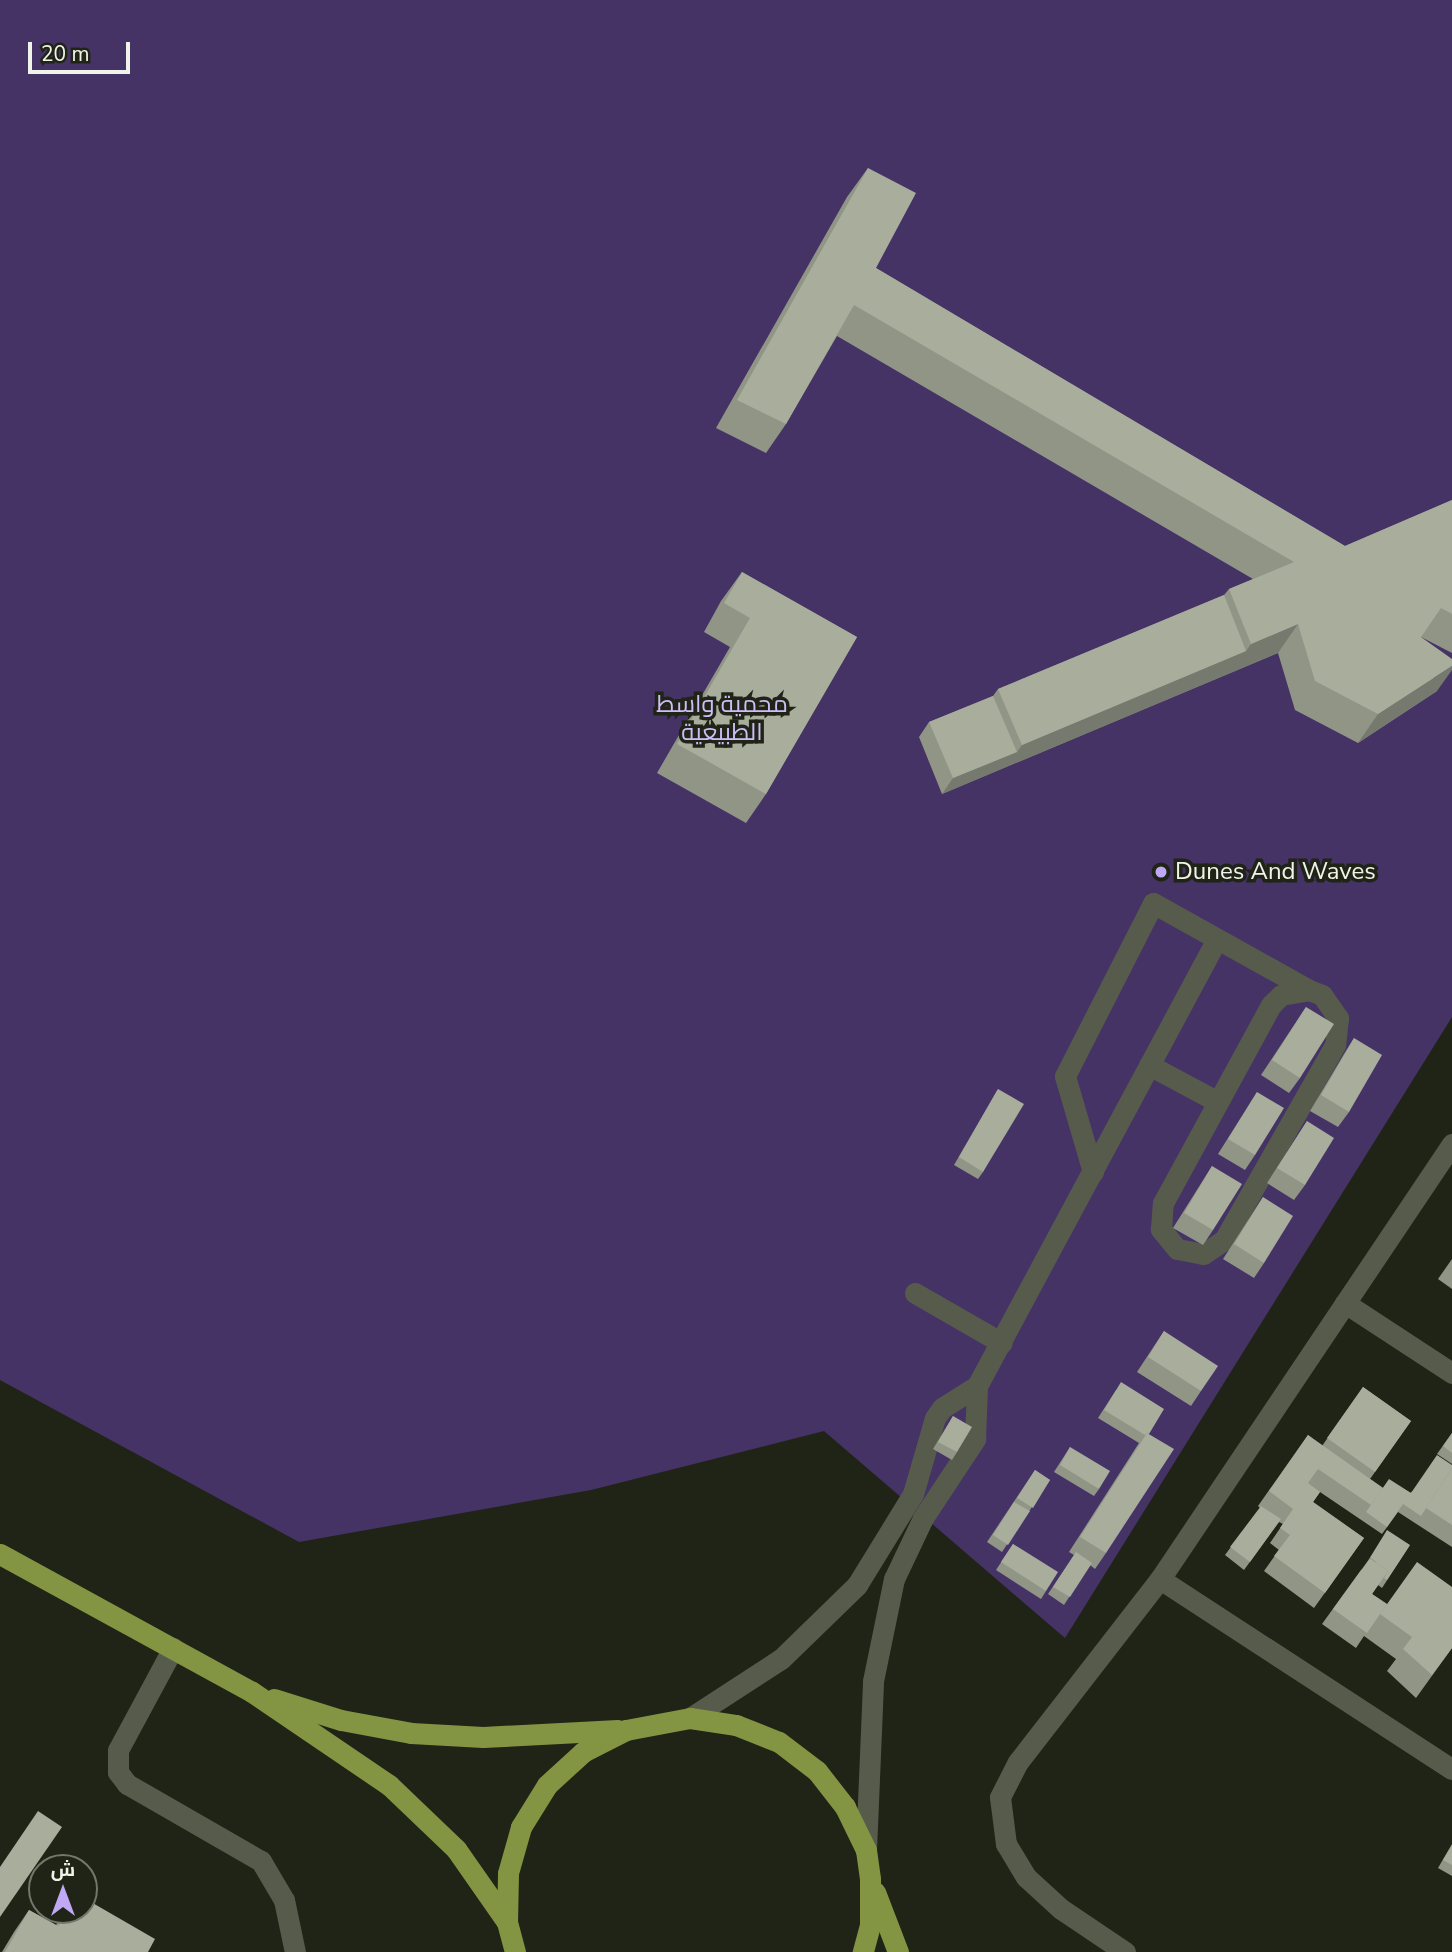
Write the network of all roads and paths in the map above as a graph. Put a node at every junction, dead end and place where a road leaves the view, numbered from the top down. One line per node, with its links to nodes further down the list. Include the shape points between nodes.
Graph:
1 (1217, 940): 2 (street); 3 (street); 6 (street, via 1153,903 1065,1076)
2 (1309, 990): 4 (street, via 1281,995 1271,1005); 4 (street, via 1322,995 1335,1011 1339,1032 1335,1045 1224,1240 1203,1254 1189,1254 1168,1240 1160,1216)
3 (1149, 1065): 4 (street); 6 (street)
4 (1218, 1102)
5 (1452, 1144): 8 (street)
6 (1093, 1171): 9 (street)
7 (915, 1293): 9 (street)
8 (1345, 1303): 10 (street); 15 (street)
9 (1002, 1343): 11 (street)
10 (1452, 1373)
11 (977, 1386): 12 (street, via 938,1414 912,1494); 13 (street, via 975,1439)
12 (896, 1523): 13 (street); 18 (street, via 857,1585 821,1624 781,1659)
13 (914, 1535): 21 (street, via 894,1579 876,1658)
14 (0, 1554): 16 (main road)
15 (1160, 1579): 20 (street); 28 (street, via 1018,1762 1000,1797 1006,1844 1026,1877 1061,1909)
16 (173, 1648): 17 (main road); 24 (street, via 118,1750 118,1772 127,1784 261,1861 284,1900)
17 (252, 1692): 19 (main road, via 341,1720 411,1733 494,1737); 23 (main road, via 414,1804 456,1849)
18 (690, 1718): 19 (main road); 21 (main road, via 736,1725 779,1742 817,1771 845,1807)
19 (626, 1730): 23 (main road, via 583,1752 547,1786 521,1827 508,1873)
20 (1452, 1769)
21 (866, 1850): 22 (main road)
22 (870, 1879): 26 (main road, via 870,1925); 27 (main road)
23 (507, 1922): 25 (main road)
24 (295, 1952)
25 (515, 1952)
26 (863, 1952)
27 (898, 1952)
28 (1125, 1952)

